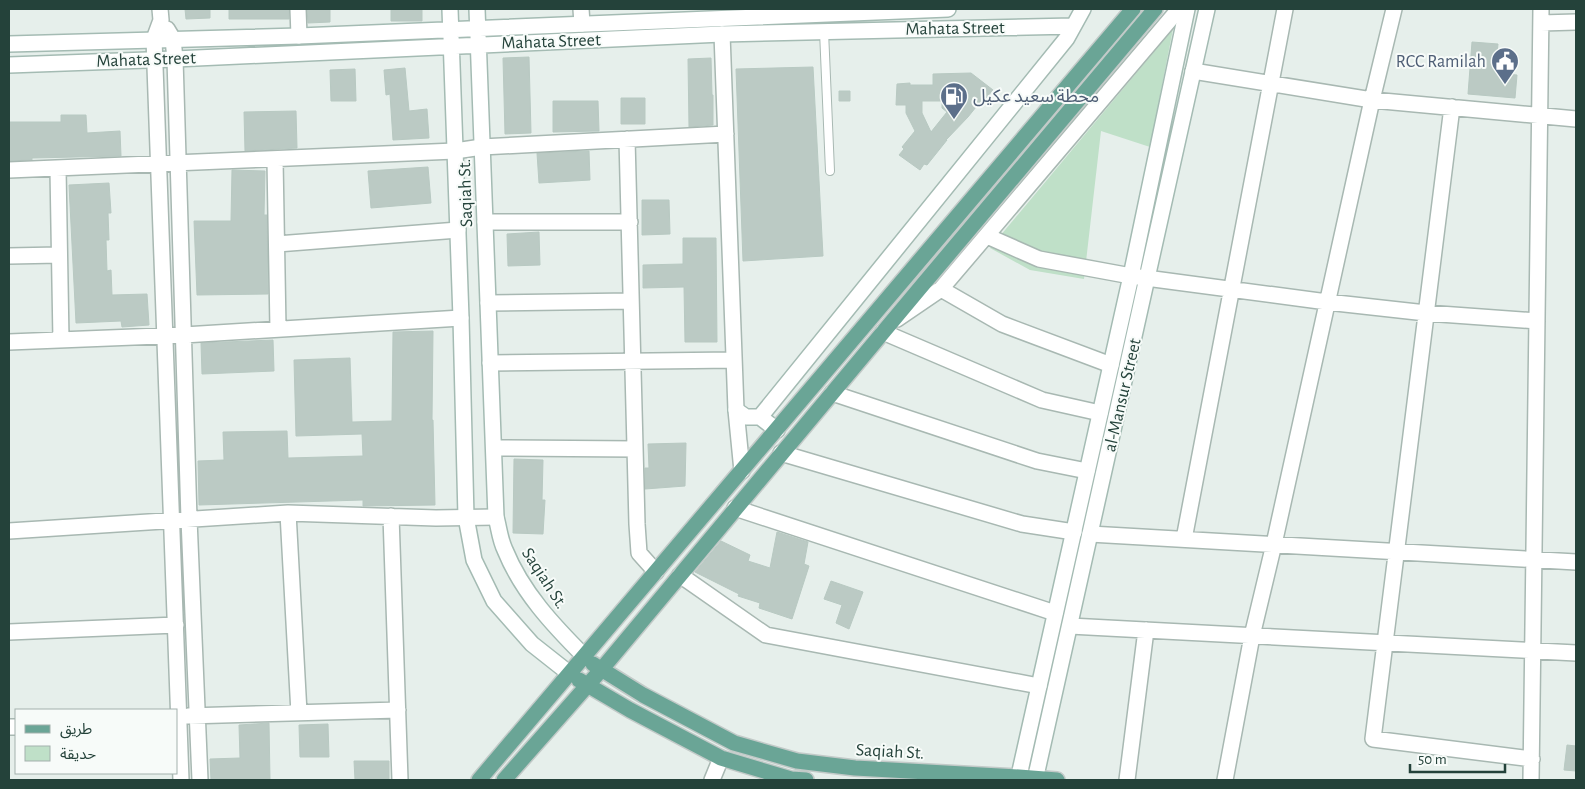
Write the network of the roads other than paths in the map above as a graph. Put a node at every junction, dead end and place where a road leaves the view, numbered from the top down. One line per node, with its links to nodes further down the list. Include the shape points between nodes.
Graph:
1 (298, 9): 24 (street)
2 (450, 9): 21 (street, Saqiah St.)
3 (477, 9): 20 (street, Saqiah St.)
4 (948, 9): 13 (street, Mahata Street)
5 (1082, 9): 19 (street)
6 (1133, 9): 80 (main road)
7 (1155, 9): 66 (main road)
8 (1179, 9): 52 (street)
9 (1187, 9): 56 (street, al-Mansur Street)
10 (1207, 9): 33 (street, al-Mansur Street)
11 (1285, 9): 34 (street)
12 (1394, 9): 35 (street)
13 (757, 13): 14 (street, Mahata Street)
14 (674, 14): 16 (street, Mahata Street)
15 (161, 15): 25 (street); 26 (street)
16 (582, 16): 20 (street, Mahata Street)
17 (1541, 16): 18 (street); 37 (street)
18 (1576, 22)
19 (1073, 26): 22 (street, Mahata Street); 79 (street, via 1067,38)
20 (477, 28): 21 (street, Mahata Street); 28 (street, Saqiah St.)
21 (451, 29): 24 (street, Mahata Street); 29 (street, Saqiah St.)
22 (824, 31): 23 (street, Mahata Street); 48 (lane)
23 (722, 34): 28 (street, Mahata Street); 39 (street)
24 (299, 36): 26 (street, Mahata Street)
25 (154, 39): 26 (street, Mahata Street); 27 (street, Mahata Street); 30 (street)
26 (173, 39): 31 (street)
27 (9, 44)
28 (478, 44): 29 (street, Mahata Street); 41 (street, Saqiah St.)
29 (451, 45): 31 (street, Mahata Street); 42 (street, Saqiah St.)
30 (155, 59): 31 (street, Mahata Street); 32 (street, Mahata Street); 45 (street)
31 (175, 59): 44 (street)
32 (9, 64)
33 (1193, 71): 34 (street); 57 (street, al-Mansur Street)
34 (1272, 84): 35 (street); 58 (street)
35 (1372, 100): 36 (street); 61 (street)
36 (1452, 107): 37 (street); 63 (street)
37 (1540, 116): 38 (street); 65 (street)
38 (1576, 119)
39 (726, 134): 40 (street); 72 (street)
40 (628, 139): 41 (street); 50 (street)
41 (482, 147): 42 (street); 49 (street, Saqiah St.)
42 (455, 151): 43 (street); 51 (street, Saqiah St.)
43 (275, 160): 44 (street); 53 (street)
44 (179, 164): 45 (street); 68 (street)
45 (160, 165): 46 (street); 69 (street)
46 (58, 169): 47 (street); 54 (street)
47 (9, 170)
48 (830, 171)
49 (485, 222): 50 (street); 62 (street, Saqiah St.)
50 (630, 222): 60 (street)
51 (458, 230): 53 (street); 64 (street, Saqiah St.)
52 (987, 236): 56 (street, via 1039,259); 59 (street)
53 (277, 244): 67 (street)
54 (60, 255): 55 (street); 70 (street)
55 (9, 256)
56 (1131, 276): 57 (street); 75 (street, al-Mansur Street)
57 (1148, 277): 58 (street); 95 (street, al-Mansur Street)
58 (1231, 288): 61 (street); 96 (street)
59 (942, 289): 66 (street); 75 (street, via 1002,324)
60 (631, 300): 62 (street); 73 (street)
61 (1327, 302): 63 (street); 97 (street)
62 (488, 303): 74 (street, Saqiah St.)
63 (1426, 313): 65 (street); 98 (street)
64 (461, 318): 67 (street); 89 (street, Saqiah St.)
65 (1537, 322): 99 (street)
66 (886, 328): 76 (main road); 78 (street, via 1042,400)
67 (278, 330): 68 (street)
68 (184, 335): 69 (street); 91 (street)
69 (165, 336): 70 (street); 92 (street)
70 (61, 340): 71 (street)
71 (9, 342)
72 (734, 360): 73 (street); 77 (street)
73 (633, 361): 74 (street); 82 (street)
74 (490, 363): 81 (street, Saqiah St.)
75 (1111, 365): 78 (street, al-Mansur Street)
76 (832, 393): 83 (main road); 85 (street, via 1037,461)
77 (736, 410): 79 (street, via 746,417); 84 (street)
78 (1100, 413): 85 (street, al-Mansur Street)
79 (760, 417): 80 (street)
80 (777, 430): 84 (main road)
81 (494, 448): 82 (street); 90 (street, Saqiah St.)
82 (635, 449): 101 (street, via 639,553)
83 (782, 453): 86 (main road); 94 (street, via 1022,524)
84 (742, 471): 101 (main road)
85 (1087, 471): 94 (street, al-Mansur Street)
86 (735, 508): 102 (main road); 103 (street)
87 (288, 513): 88 (street); 91 (street); 119 (street)
88 (391, 516): 89 (street); 118 (street)
89 (466, 517): 90 (street); 114 (street, Saqiah St., via 474,560 494,601 532,644)
90 (496, 517): 112 (street, Saqiah St., via 504,549 523,586 554,626)
91 (189, 519): 92 (street); 121 (street)
92 (171, 521): 93 (street); 104 (street)
93 (9, 531)
94 (1074, 532): 95 (street); 103 (street, al-Mansur Street)
95 (1090, 534): 96 (street); 105 (street, al-Mansur Street)
96 (1184, 539): 97 (street)
97 (1274, 544): 98 (street); 108 (street)
98 (1396, 551): 99 (street); 109 (street)
99 (1534, 559): 100 (street); 110 (street)
100 (1576, 562)
101 (656, 572): 112 (main road)
102 (680, 575): 113 (main road); 116 (street, via 766,635)
103 (1055, 613): 116 (street, al-Mansur Street)
104 (176, 625): 107 (street); 117 (street)
105 (1070, 626): 106 (street); 125 (street, al-Mansur Street)
106 (1146, 630): 108 (street); 134 (street)
107 (9, 632)
108 (1252, 636): 109 (street); 135 (street)
109 (1385, 643): 110 (street); 123 (street, via 1373,738)
110 (1534, 651): 111 (street); 123 (street)
111 (1576, 653)
112 (585, 657): 113 (main road, Saqiah St.); 114 (main road)
113 (601, 670): 115 (main road); 124 (main road, Saqiah St., via 734,743 797,760 855,768)
114 (570, 674): 115 (main road, Saqiah St.); 129 (main road)
115 (587, 686): 122 (main road, Saqiah St.); 130 (main road)
116 (1039, 686): 124 (street, al-Mansur Street)
117 (178, 709)
118 (398, 710): 119 (street); 128 (street)
119 (299, 712): 121 (street)
120 (178, 716): 121 (street); 126 (street)
121 (197, 716): 127 (street)
122 (721, 758): 131 (street); 132 (main road, Saqiah St., via 791,779)
123 (1532, 759): 136 (street)
124 (1018, 778): 125 (main road, Saqiah St.)
125 (1035, 779): 133 (main road, Saqiah St.)
126 (181, 780)
127 (200, 780)
128 (400, 780)
129 (479, 780)
130 (504, 780)
131 (712, 780)
132 (806, 780)
133 (1057, 780)
134 (1127, 780)
135 (1225, 780)
136 (1531, 780)

